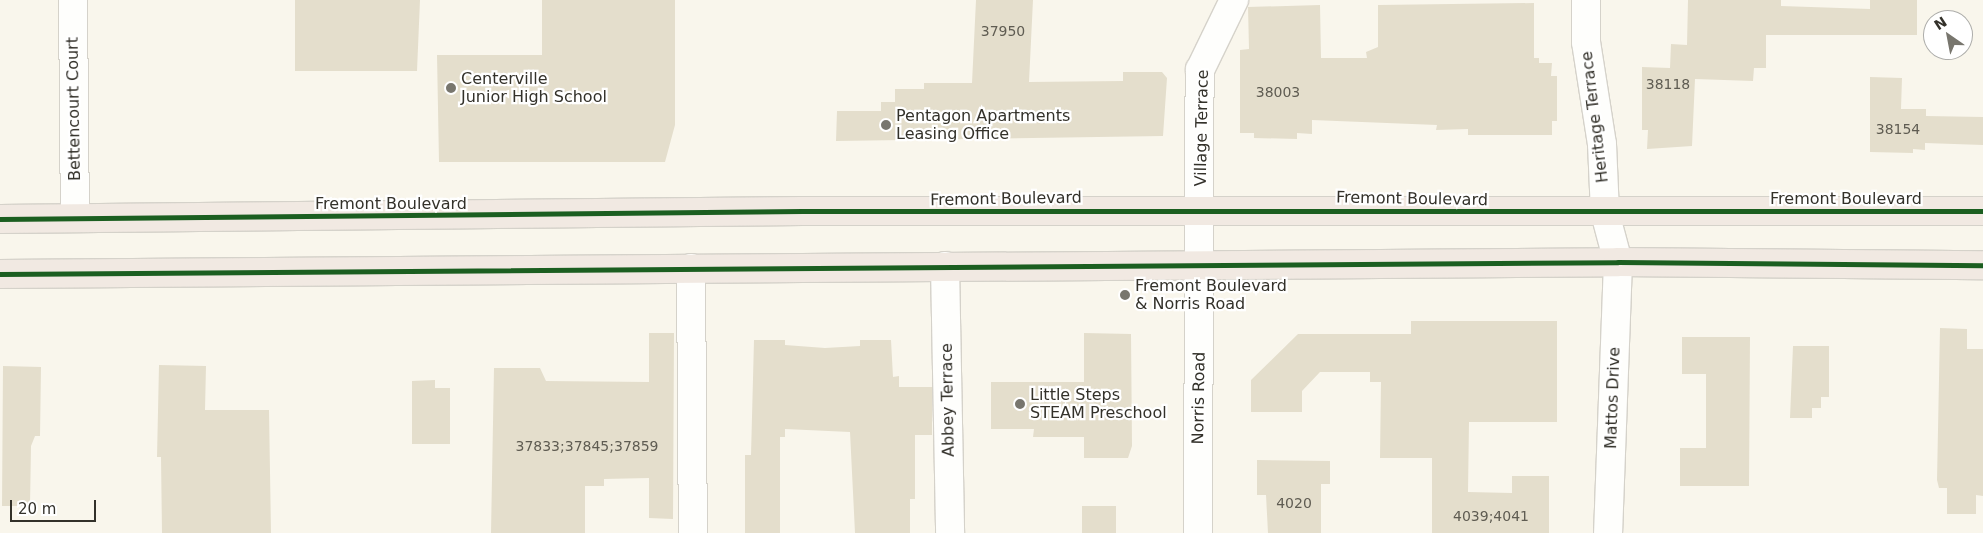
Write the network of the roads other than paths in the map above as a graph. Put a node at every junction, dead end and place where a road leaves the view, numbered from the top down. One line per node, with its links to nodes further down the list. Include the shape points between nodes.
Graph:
1 (73, 0): 7 (street, Bettencourt Court)
2 (1234, 0): 4 (street, Village Terrace, via 1200,70)
3 (1586, 0): 6 (street, Heritage Terrace, via 1586,42 1602,144)
4 (1200, 209): 6 (main road, Fremont Boulevard); 7 (main road, Fremont Boulevard); 10 (street, Village Terrace)
5 (1983, 210): 6 (main road, Fremont Boulevard)
6 (1605, 213): 9 (street, Heritage Terrace)
7 (76, 218): 8 (main road, Fremont Boulevard)
8 (0, 219)
9 (1618, 262): 10 (main road); 12 (main road); 18 (street, Mattos Drive)
10 (1200, 264): 11 (main road); 17 (street, Norris Road)
11 (945, 266): 13 (main road); 16 (street, Abbey Terrace)
12 (1983, 266)
13 (691, 268): 14 (main road); 15 (street)
14 (0, 274)
15 (694, 533)
16 (950, 533)
17 (1198, 533)
18 (1608, 533)

